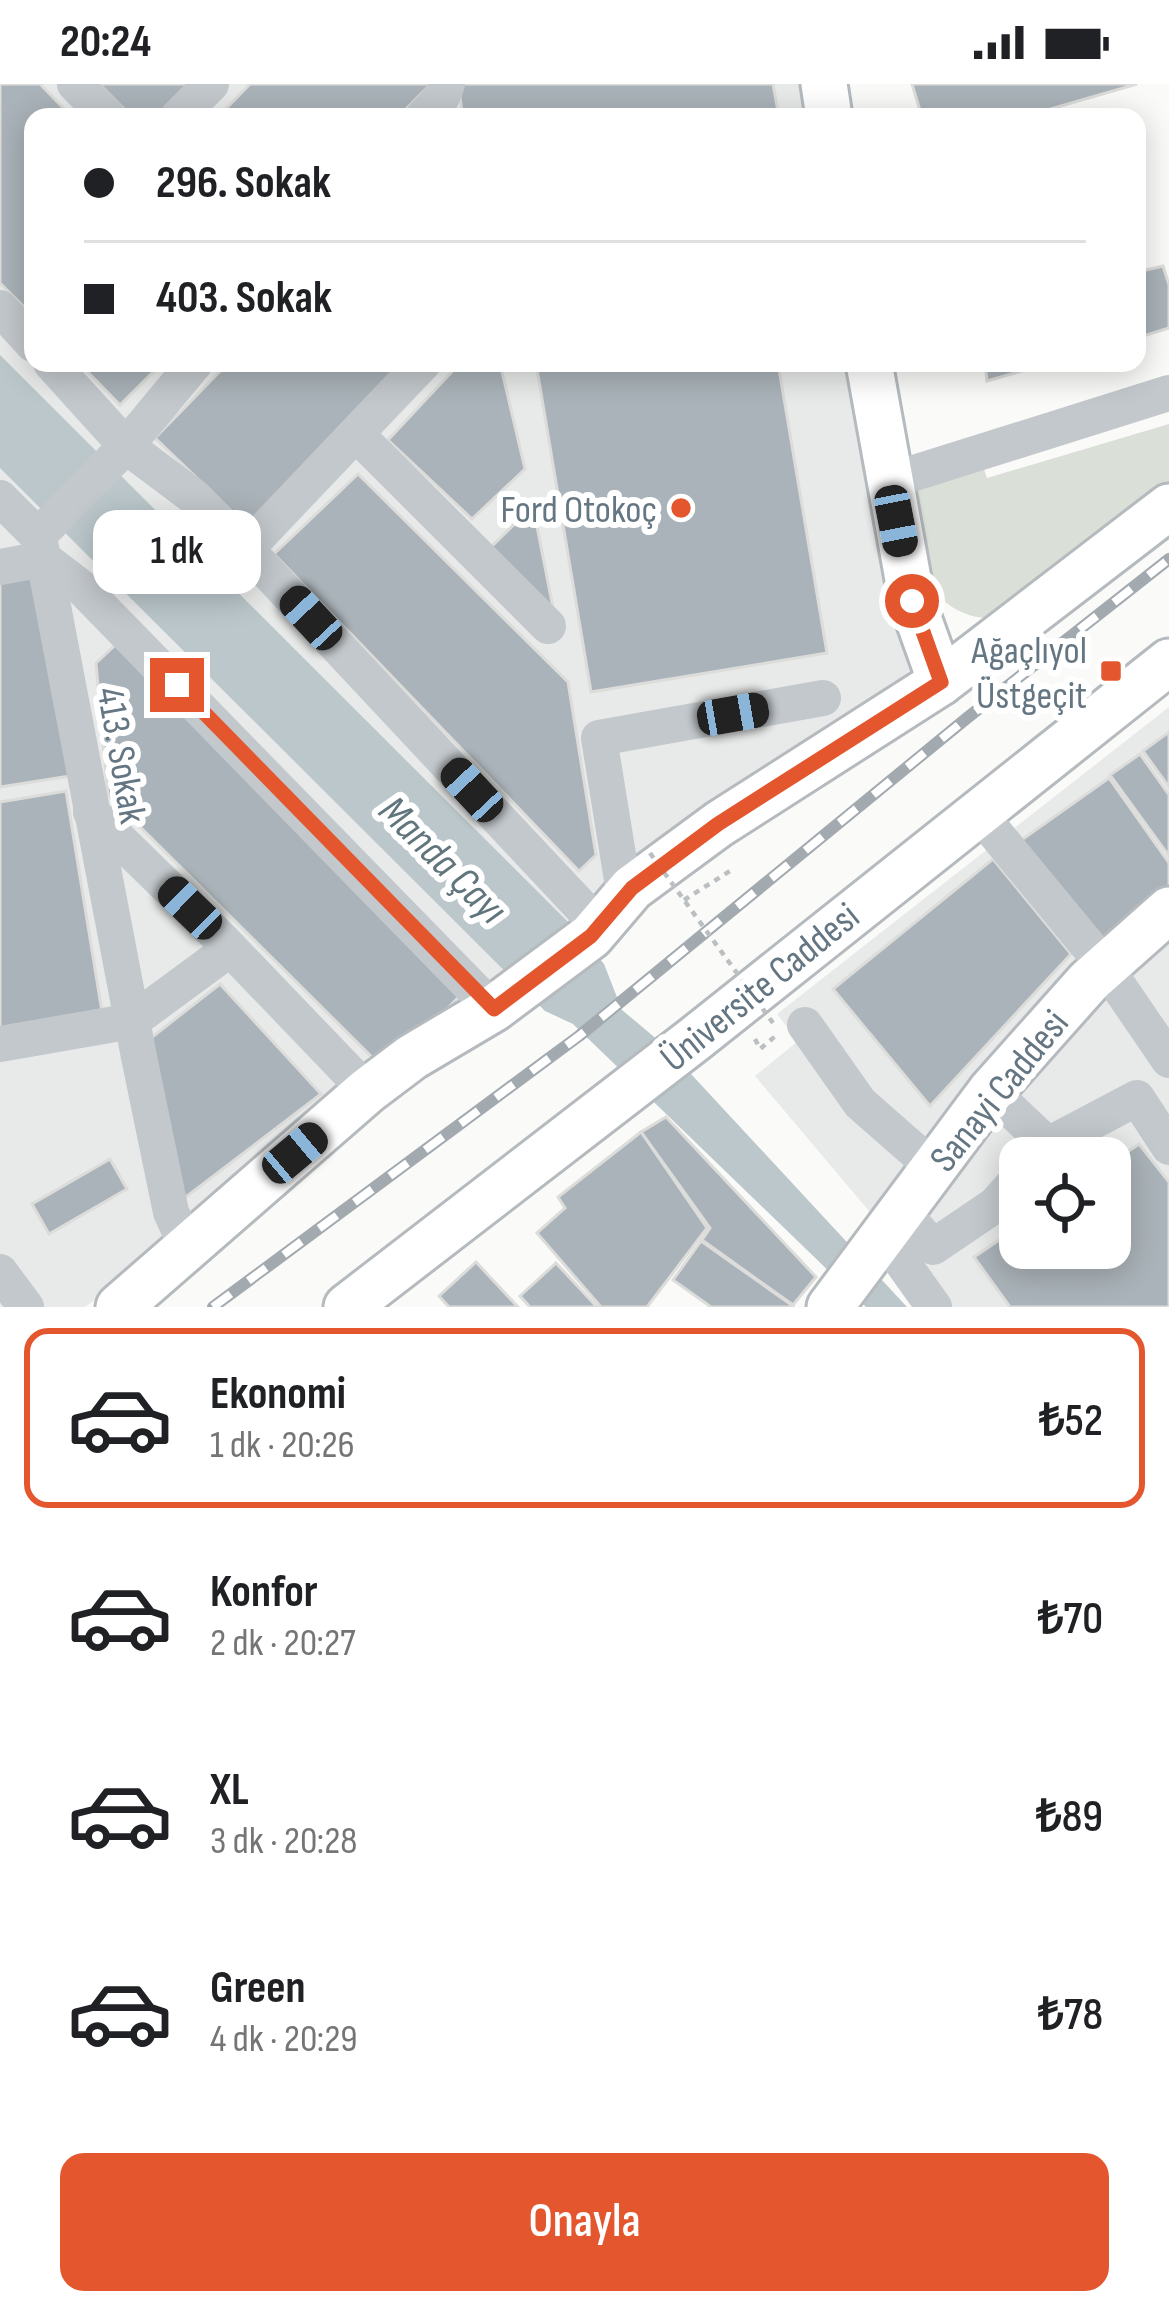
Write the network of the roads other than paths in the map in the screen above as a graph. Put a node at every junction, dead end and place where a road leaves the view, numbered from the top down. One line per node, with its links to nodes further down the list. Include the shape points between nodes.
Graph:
1 (75, 84): 3 (street)
2 (212, 84): 4 (street)
3 (99, 108)
4 (187, 108)
5 (0, 308): 6 (street)
6 (24, 334)
7 (59, 372): 13 (street)
8 (188, 372): 13 (street)
9 (415, 372): 12 (street)
10 (871, 372): 14 (main road)
11 (1169, 394): 14 (street)
12 (356, 434): 18 (street); 20 (street)
13 (126, 446): 17 (street); 18 (street)
14 (889, 481): 22 (main road, via 912,601)
15 (0, 498): 17 (street)
16 (1169, 508): 22 (main road)
17 (41, 548): 19 (street); 25 (street, 413. Sokak); 30 (street)
18 (246, 549): 27 (street)
19 (0, 567)
20 (548, 626)
21 (1169, 662): 24 (main road, Üniversite Caddesi)
22 (941, 682): 27 (main road, via 718,824)
23 (823, 698): 27 (street, via 598,738)
24 (977, 811): 29 (street); 46 (main road, Üniversite Caddesi)
25 (91, 812): 28 (street); 31 (street, 413. Sokak)
26 (1169, 910): 29 (main road, Sanayi Caddesi)
27 (606, 921): 30 (main road)
28 (230, 949): 31 (street); 35 (street)
29 (1104, 965): 34 (street); 36 (main road, Sanayi Caddesi)
30 (505, 1001): 35 (main road)
31 (132, 1022): 33 (street); 43 (street, 413. Sokak, via 171,1212)
32 (787, 1026): 40 (street)
33 (0, 1043)
34 (1169, 1060)
35 (367, 1091): 43 (main road)
36 (992, 1091): 37 (street); 40 (main road, Sanayi Caddesi)
37 (1030, 1137)
38 (1067, 1137): 39 (street, via 1137,1098)
39 (1169, 1147)
40 (933, 1167): 42 (main road, Sanayi Caddesi)
41 (999, 1201): 42 (street, via 933,1247)
42 (886, 1228): 45 (main road, Sanayi Caddesi); 49 (street)
43 (186, 1245): 48 (main road)
44 (0, 1272): 47 (street)
45 (842, 1298)
46 (358, 1303)
47 (26, 1307)
48 (119, 1307)
49 (934, 1307)

